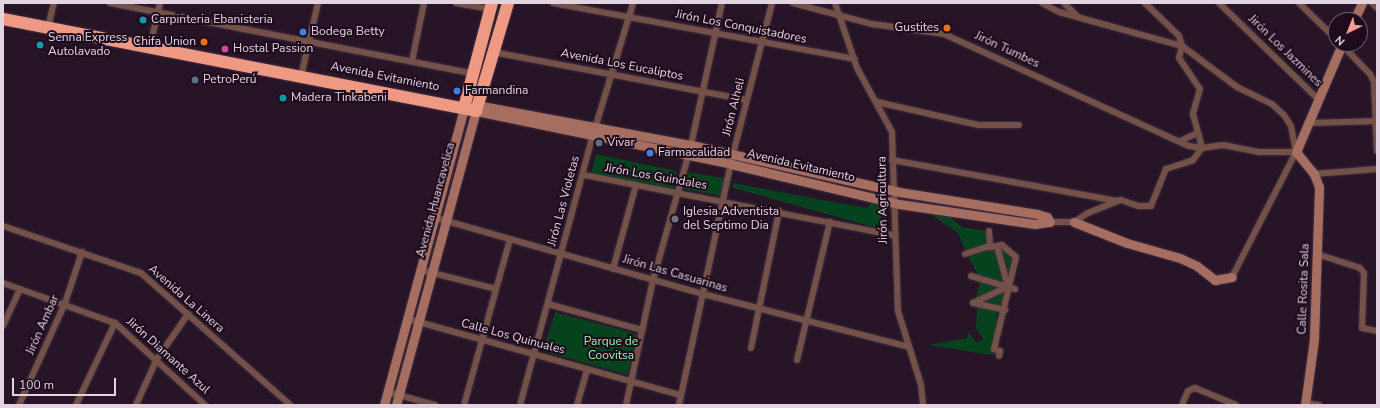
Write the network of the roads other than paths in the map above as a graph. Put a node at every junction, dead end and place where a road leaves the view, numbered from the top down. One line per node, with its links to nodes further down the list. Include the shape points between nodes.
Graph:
1 (54, 3): 27 (street)
2 (110, 3): 22 (street)
3 (160, 3): 22 (street)
4 (318, 3): 30 (street)
5 (424, 3): 38 (street)
6 (456, 3): 20 (street)
7 (508, 3): 34 (highway, Avenida Huancavelica)
8 (553, 3): 24 (street, Jirón Los Conquistadores)
9 (633, 3): 24 (street, Jirón Las Violetas)
10 (722, 3): 29 (street)
11 (772, 3): 31 (street, Jirón Alheli)
12 (793, 3): 23 (street, Jirón Tumbes)
13 (835, 3): 23 (street, Jirón Agricultura)
14 (1042, 3): 25 (street)
15 (1064, 3): 25 (street)
16 (1220, 3): 44 (street, Jirón Los Jazmines)
17 (1299, 3): 28 (street)
18 (1372, 3): 21 (street)
19 (1148, 4): 32 (street, via 1179,36)
20 (491, 6): 39 (highway, Avenida Huancavelica)
21 (1377, 8)
22 (158, 12): 30 (street); 33 (street)
23 (838, 14): 37 (street, Jirón Agricultura); 53 (street, Jirón Tumbes, via 872,24 944,34)
24 (630, 17): 29 (street, Jirón Los Conquistadores); 40 (street, Jirón Las Violetas)
25 (1079, 18): 32 (street)
26 (3, 19): 27 (highway, Avenida Evitamiento)
27 (48, 28): 33 (highway, Avenida Evitamiento)
28 (1328, 31)
29 (715, 33): 31 (street, Jirón Los Conquistadores); 43 (street)
30 (309, 42): 38 (street); 41 (street)
31 (762, 42): 37 (street, Jirón Los Conquistadores); 45 (street, Jirón Alheli)
32 (1182, 46): 52 (street, via 1179,58 1200,89 1194,106); 57 (street, via 1237,87 1272,104 1284,115 1291,126)
33 (150, 47): 41 (highway, Avenida Evitamiento)
34 (493, 52): 40 (street, Avenida Los Eucaliptos); 47 (highway, Avenida Huancavelica)
35 (1336, 52): 44 (street)
36 (1349, 52): 42 (street)
37 (855, 59): 46 (street, Jirón Agricultura)
38 (412, 62): 39 (street)
39 (475, 74): 47 (highway, Avenida Huancavelica)
40 (611, 74): 43 (street, Avenida Los Eucaliptos); 51 (street, Jirón Las Violetas)
41 (301, 76): 47 (highway, Avenida Evitamiento)
42 (1374, 77): 48 (street)
43 (702, 91): 45 (street, Avenida Los Eucaliptos); 54 (street)
44 (1318, 99): 49 (street)
45 (747, 100): 58 (street, Jirón Alheli)
46 (877, 102): 50 (street, via 978,125); 60 (street, Jirón Agricultura, via 890,125)
47 (468, 106): 51 (street, Avenida Evitamiento); 72 (street, Avenida Huancavelica); 73 (street, Avenida Huancavelica)
48 (1376, 121): 49 (street); 56 (street)
49 (1307, 123): 57 (street)
50 (1019, 125)
51 (594, 131): 54 (street, Avenida Evitamiento); 59 (street, Avenida Evitamiento); 64 (street, Jirón Las Violetas)
52 (1198, 132): 53 (street); 55 (street)
53 (1180, 141): 55 (street, Jirón Tumbes)
54 (691, 145): 58 (street, Avenida Evitamiento)
55 (1202, 148): 57 (street, via 1223,145 1258,152); 69 (street, via 1193,160 1166,169 1151,206 1138,206 1124,200)
56 (1377, 151)
57 (1296, 152): 63 (street); 91 (street)
58 (733, 154): 61 (street, Jirón Alheli); 66 (street, Avenida Evitamiento)
59 (688, 156): 61 (street, Avenida Evitamiento); 67 (street)
60 (892, 160): 66 (street, Jirón Agricultura); 69 (street)
61 (731, 164): 68 (street, Jirón Alheli); 70 (street, Avenida Evitamiento)
62 (1377, 169): 63 (street)
63 (1314, 174): 86 (street, Calle Rosita Sala, via 1320,187)
64 (584, 175): 65 (street, Jirón Los Guindales); 84 (street, Jirón Las Violetas)
65 (636, 185): 67 (street, Jirón Los Guindales); 87 (street)
66 (894, 190): 70 (street, Jirón Agricultura); 75 (street, Avenida Evitamiento, via 1037,214 1047,217)
67 (678, 192): 68 (street, Jirón Los Guindales); 92 (street)
68 (723, 200): 71 (street, Jirón Los Guindales); 98 (street, Jirón Alheli)
69 (1117, 201): 76 (street)
70 (893, 202): 75 (street, Avenida Evitamiento, via 1035,224); 79 (street, Jirón Agricultura)
71 (779, 212): 74 (street, Jirón Los Guindales); 101 (street)
72 (436, 218): 73 (street, Jirón Las Casuarinas); 88 (street, Avenida Huancavelica)
73 (445, 221): 80 (street, Jirón Las Casuarinas); 89 (street, Avenida Huancavelica)
74 (830, 222): 79 (street, Jirón Los Guindales); 105 (street)
75 (1050, 222): 76 (street, Avenida Evitamiento)
76 (1074, 222): 91 (street, via 1127,243 1180,258 1197,266 1214,280)
77 (3, 226): 83 (street, Avenida La Linera)
78 (989, 231): 81 (street)
79 (894, 234): 112 (street, Jirón Agricultura, via 898,311)
80 (510, 239): 84 (street, Jirón Las Casuarinas); 96 (street)
81 (990, 246): 82 (street); 85 (street)
82 (997, 246): 94 (street); 102 (street, via 1002,245 1016,257)
83 (82, 252): 99 (street, Jirón Ambar); 103 (street, Avenida La Linera, via 141,273)
84 (561, 254): 87 (street, Jirón Las Casuarinas); 100 (street, Jirón Las Violetas)
85 (965, 254)
86 (1317, 254): 110 (street, via 1360,268 1364,274 1362,328); 125 (street, Calle Rosita Sala, via 1314,339)
87 (613, 268): 92 (street, Jirón Las Casuarinas)
88 (421, 270): 89 (street); 104 (street, Avenida Huancavelica)
89 (431, 273): 96 (street); 107 (street, Avenida Huancavelica)
90 (971, 276): 94 (street)
91 (1232, 277)
92 (653, 280): 98 (street, Jirón Las Casuarinas); 109 (street)
93 (3, 283): 95 (street, Jirón Diamante Azul)
94 (1008, 287): 97 (street); 102 (street, via 972,303)
95 (20, 289): 99 (street, Jirón Diamante Azul); 108 (street)
96 (496, 289): 111 (street)
97 (1016, 289)
98 (703, 294): 101 (street, Jirón Las Casuarinas); 122 (street, Jirón Alheli)
99 (65, 303): 106 (street, Jirón Diamante Azul); 126 (street, Jirón Ambar)
100 (548, 304): 109 (street); 114 (street, Jirón Las Violetas)
101 (760, 309): 105 (street, Jirón Las Casuarinas); 113 (street)
102 (1005, 310): 115 (street, via 994,349 1000,351)
103 (188, 314): 116 (street); 131 (street, Avenida La Linera)
104 (408, 319): 107 (street, Calle Los Quinuales); 120 (street, Avenida Huancavelica)
105 (806, 321): 112 (street, Jirón Las Casuarinas); 117 (street)
106 (115, 323): 116 (street, Jirón Diamante Azul); 127 (street)
107 (418, 323): 111 (street, Calle Los Quinuales); 121 (street, Avenida Huancavelica)
108 (3, 326)
109 (642, 330): 119 (street)
110 (1377, 331)
111 (482, 340): 114 (street, Calle Los Quinuales); 135 (street)
112 (909, 347): 140 (street, Jirón Agricultura, via 921,385)
113 (751, 348)
114 (534, 355): 118 (street, Calle Los Quinuales); 136 (street, Jirón Las Violetas)
115 (999, 356)
116 (157, 359): 123 (street, Jirón Diamante Azul); 128 (street)
117 (797, 360)
118 (587, 369): 119 (street, Calle Los Quinuales); 137 (street)
119 (631, 381): 122 (street, Calle Los Quinuales); 138 (street)
120 (388, 392): 121 (street); 132 (street, Avenida Huancavelica)
121 (398, 395): 133 (street, Avenida Huancavelica); 134 (street)
122 (681, 395): 139 (street, Jirón Alheli)
123 (198, 398): 129 (street); 130 (street, Jirón Diamante Azul)
124 (1220, 398): 141 (street, via 1195,388 1188,391); 142 (street); 143 (street)
125 (1305, 404): 144 (street)
126 (19, 405)
127 (76, 405)
128 (136, 405)
129 (195, 405)
130 (205, 405)
131 (290, 405)
132 (384, 405)
133 (396, 405)
134 (435, 405)
135 (464, 405)
136 (520, 405)
137 (577, 405)
138 (626, 405)
139 (679, 405)
140 (924, 405)
141 (1182, 405)
142 (1217, 405)
143 (1236, 405)
144 (1320, 405)

